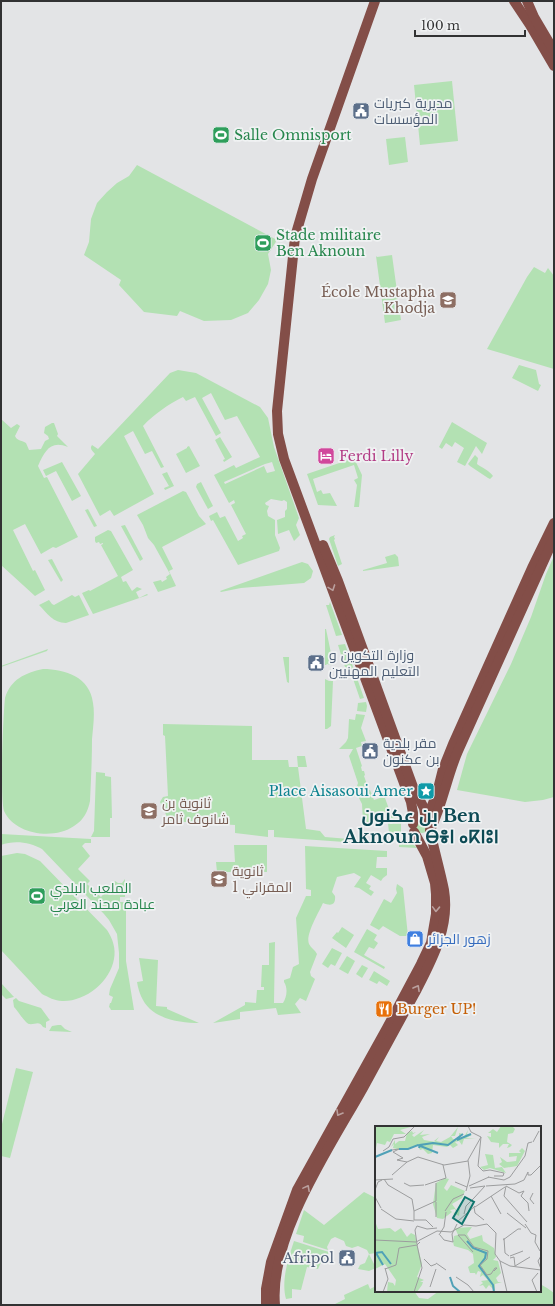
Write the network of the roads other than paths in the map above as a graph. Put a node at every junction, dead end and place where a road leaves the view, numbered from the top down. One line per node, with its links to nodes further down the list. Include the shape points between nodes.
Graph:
1 (375, 1): 12 (main road, one-way to 12, via 312,179 295,237 277,423 284,459 411,802)
2 (382, 1): 9 (main road, via 304,221 296,262 282,420 286,443 302,489)
3 (514, 1): 6 (main road)
4 (527, 1): 5 (main road)
5 (554, 51)
6 (554, 66)
7 (554, 523): 10 (main road, via 453,744)
8 (554, 538): 11 (main road, via 456,755 443,799)
9 (420, 800): 10 (main road, via 426,804); 11 (main road)
10 (433, 803): 11 (main road)
11 (428, 824): 12 (main road, via 418,818); 12 (main road, via 427,834 422,836); 14 (main road, one-way to 11, via 274,1285 280,1257 303,1196 420,984 437,948 444,918 445,899)
12 (414, 828): 13 (main road, one-way to 13, via 427,856 435,883 436,914 431,942 387,1028 297,1190 271,1262)
13 (266, 1305)
14 (275, 1305)

